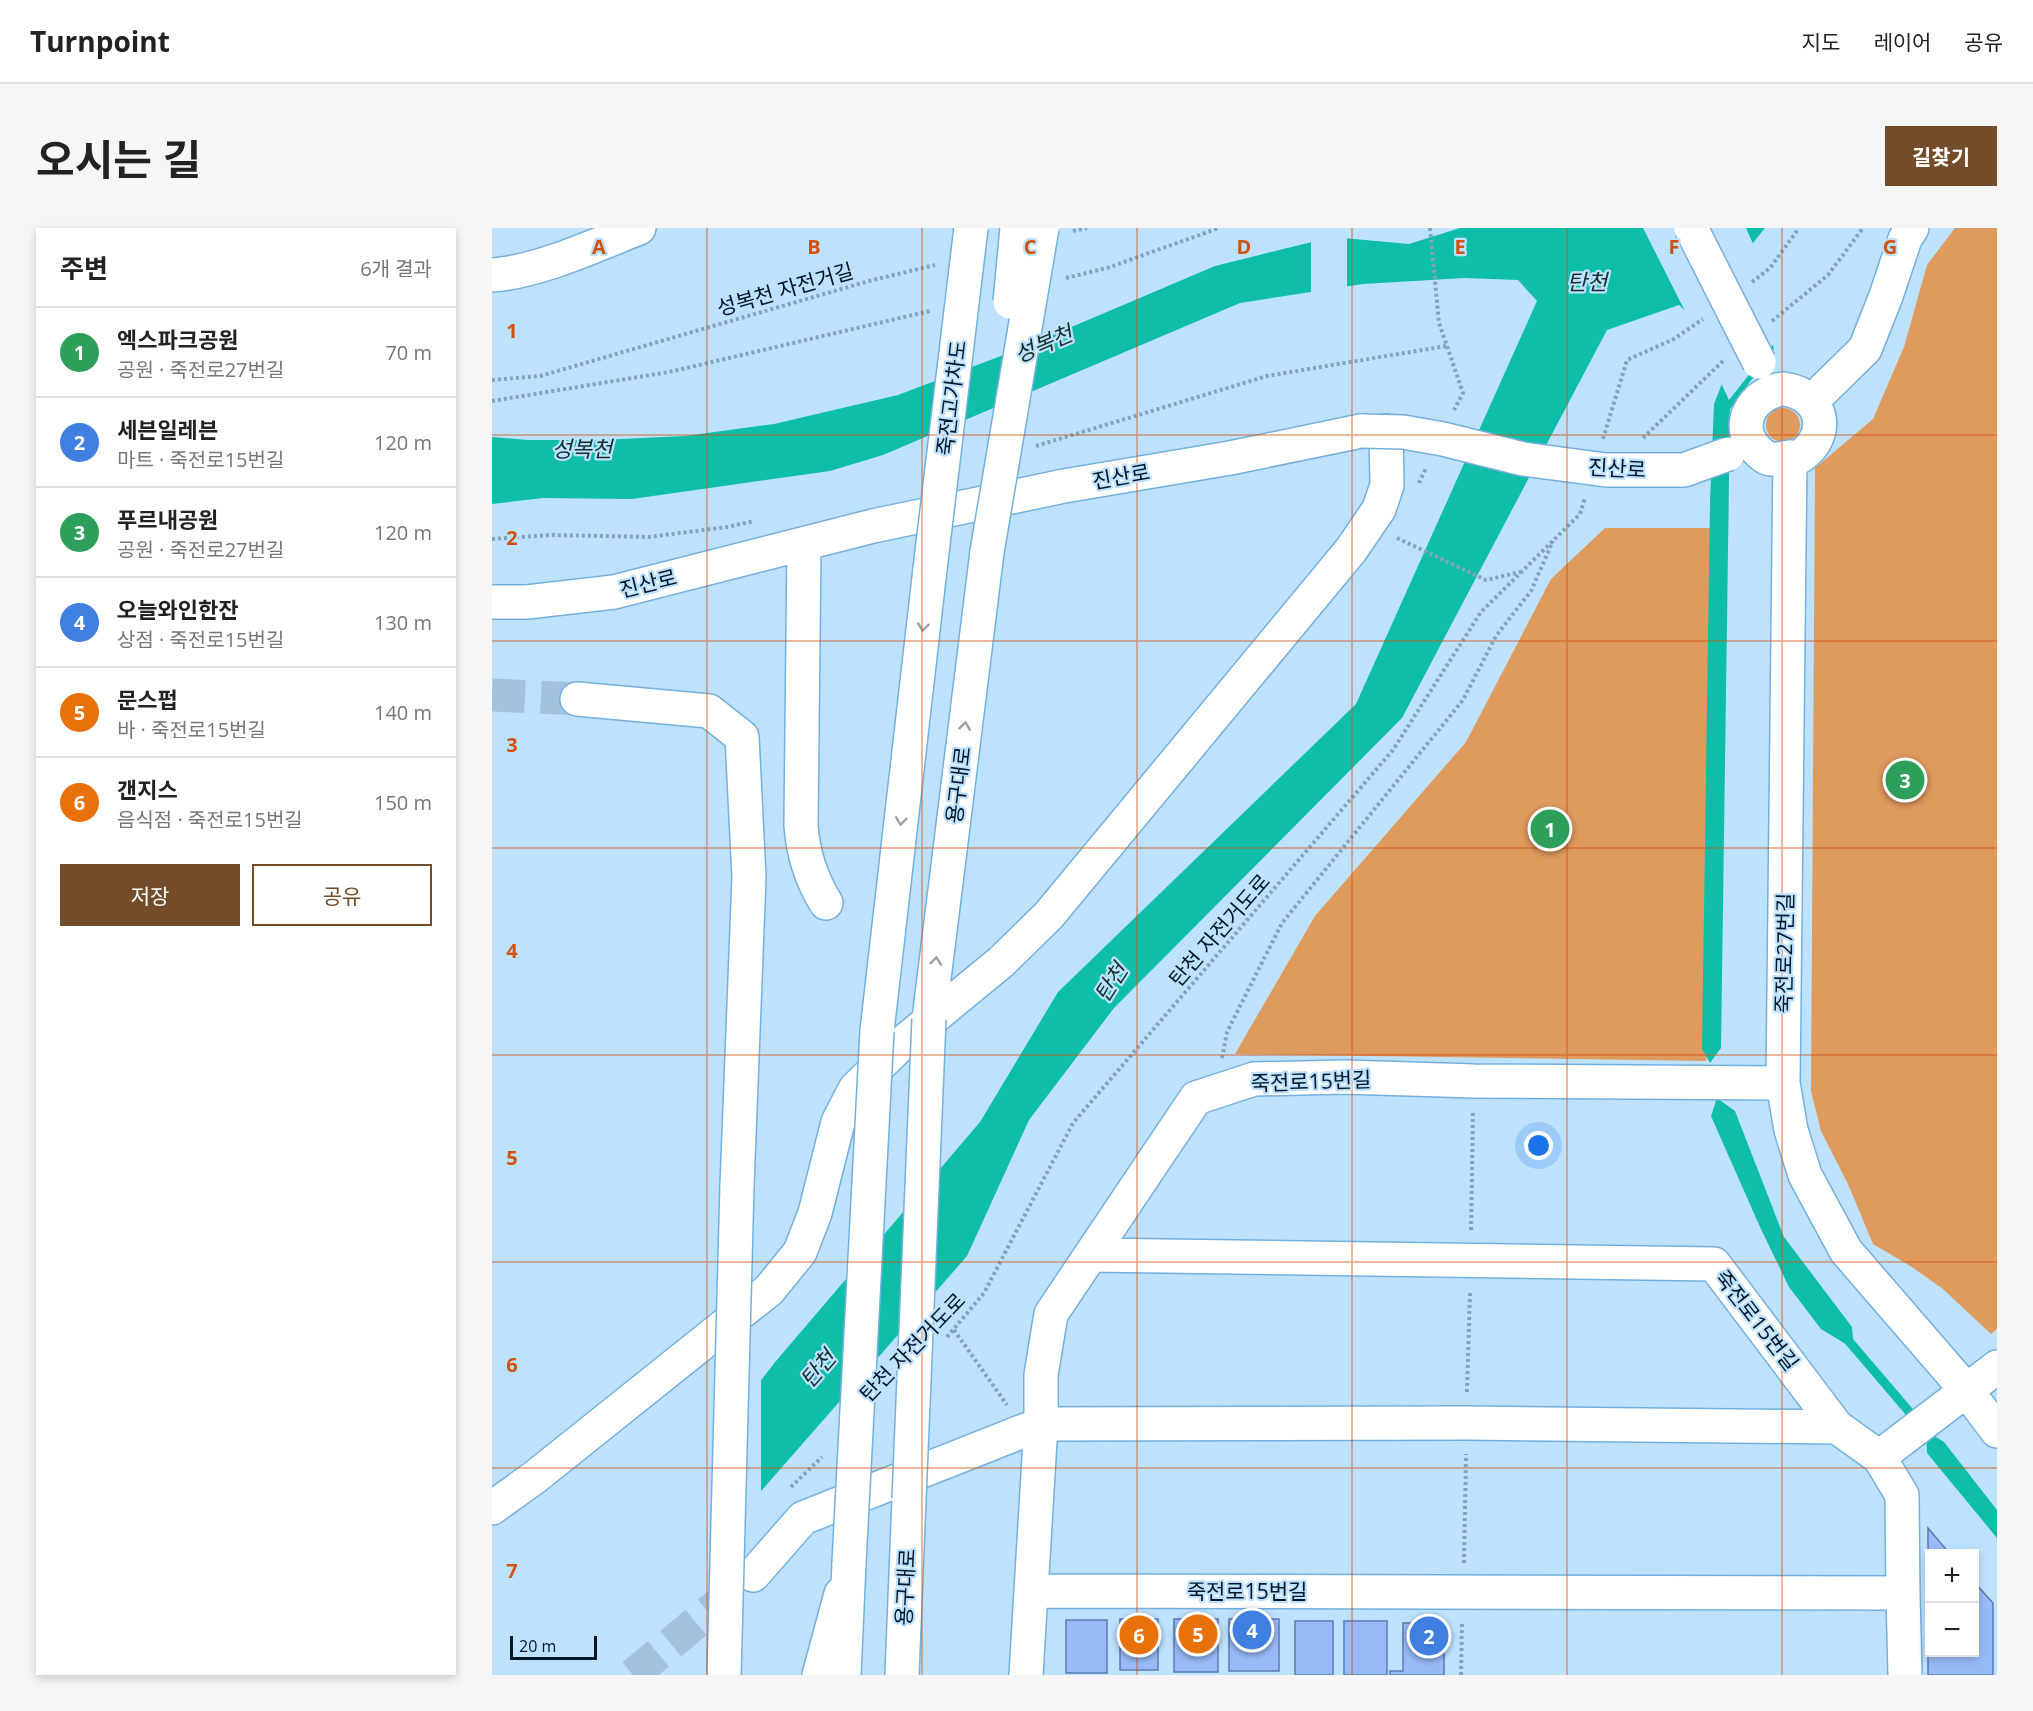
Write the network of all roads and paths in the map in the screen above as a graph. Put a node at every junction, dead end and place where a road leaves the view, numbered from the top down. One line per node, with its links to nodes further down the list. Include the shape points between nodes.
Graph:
1 (639, 228): 14 (street, via 566,256)
2 (951, 228): 32 (street, bridge)
3 (971, 228): 32 (street, 죽전고가차도, bridge)
4 (1017, 228): 31 (street, bridge)
5 (1087, 228): 11 (path)
6 (1219, 228): 15 (path, via 1107,268)
7 (1430, 228): 18 (path, via 1439,323)
8 (1691, 228): 19 (street, bridge)
9 (1799, 228): 13 (path)
10 (1912, 228): 22 (street, via 1865,349)
11 (1053, 231): 31 (street, bridge)
12 (938, 264): 20 (path, 성복천 자전거길, via 540,376)
13 (1770, 268)
14 (492, 275)
15 (1061, 279)
16 (935, 310): 21 (path, via 669,372)
17 (1674, 339): 24 (path, via 1627,360)
18 (1446, 346)
19 (1767, 376): 22 (street); 25 (street, via 1764,393 1749,413)
20 (492, 380)
21 (492, 402)
22 (1811, 402): 26 (street, via 1820,424 1818,435 1804,455 1794,460)
23 (1373, 431): 25 (street, 진산로, bridge, via 1402,432 1523,459 1606,470 1684,470); 30 (street, 진산로, via 1064,486); 53 (street, via 1387,485 1379,509 1351,550 1049,915 855,1089 838,1122 815,1213 800,1252 769,1290)
24 (1603, 440)
25 (1740, 448): 26 (street, via 1771,459)
26 (1790, 457): 38 (street, 죽전로27번길)
27 (1585, 496): 29 (path, 탄천 자전거도로, via 1580,514)
28 (1404, 540): 33 (path, via 1486,580)
29 (1554, 540): 33 (path, 탄천 자전거도로); 39 (path, via 1532,591 1496,636 1463,700 1282,923 1227,1032)
30 (804, 544): 34 (street, 진산로, via 614,592); 36 (street, via 801,825 803,848 815,886)
31 (987, 552): 62 (street, 용구대로, one-way to 31, bridge, via 929,1019)
32 (930, 569): 54 (street, one-way to 54, bridge, via 877,1031)
33 (1522, 571): 42 (path, 탄천 자전거도로, via 1481,612 1393,750 1073,1123 984,1293)
34 (492, 602)
35 (577, 699): 59 (street, bridge, via 709,711 742,737 749,877)
36 (826, 903)
37 (1474, 1081): 38 (street, 죽전로15번길); 39 (street, 죽전로15번길, via 1254,1079); 41 (path)
38 (1783, 1083): 45 (street, 죽전로27번길, via 1791,1130 1805,1175 1846,1251)
39 (1216, 1092): 40 (street, 죽전로15번길, via 1196,1098)
40 (1091, 1255): 41 (street, 죽전로15번길); 47 (street, 죽전로15번길, via 1051,1314 1041,1376)
41 (1470, 1261): 46 (path); 48 (street, 죽전로15번길, via 1714,1264)
42 (954, 1330): 43 (path, 탄천 자전거도로); 47 (path, via 1011,1412)
43 (945, 1338)
44 (1997, 1367): 45 (street)
45 (1967, 1391): 49 (street, 죽전로27번길); 51 (street)
46 (1466, 1423): 47 (street); 48 (street); 57 (path)
47 (1041, 1424): 55 (street, via 803,1518); 56 (street, 죽전로15번길)
48 (1837, 1427): 51 (street, 죽전로15번길)
49 (1997, 1431)
50 (826, 1453): 52 (path)
51 (1884, 1454): 58 (street, 죽전로15번길, via 1902,1495)
52 (784, 1494)
53 (492, 1508)
54 (849, 1563): 60 (street); 61 (street)
55 (753, 1575)
56 (1030, 1592): 57 (street, 죽전로15번길); 63 (street, 죽전로15번길)
57 (1463, 1592): 58 (street, 죽전로15번길); 64 (path)
58 (1904, 1593): 65 (street, 죽전로15번길)
59 (724, 1675)
60 (819, 1675)
61 (844, 1675)
62 (902, 1675)
63 (1026, 1675)
64 (1461, 1675)
65 (1905, 1675)

